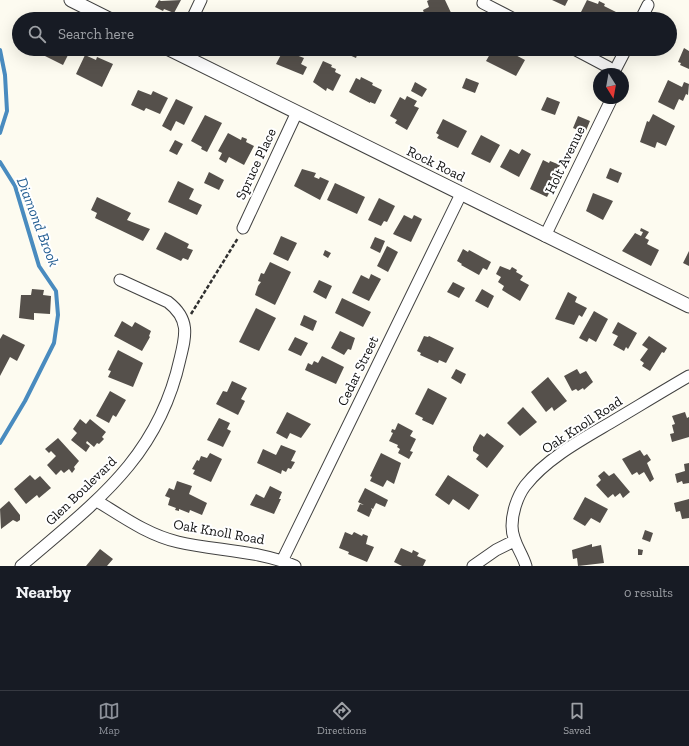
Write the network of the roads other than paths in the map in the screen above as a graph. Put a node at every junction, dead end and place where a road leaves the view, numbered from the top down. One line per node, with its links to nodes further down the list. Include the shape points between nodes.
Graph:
1 (71, 0): 5 (street)
2 (202, 0): 6 (street)
3 (484, 0): 7 (street, via 483,3)
4 (648, 5): 8 (street)
5 (95, 12)
6 (196, 12)
7 (500, 12)
8 (644, 12)
9 (186, 56): 15 (street, Rock Road)
10 (587, 56): 12 (street)
11 (622, 56): 13 (street)
12 (609, 68)
13 (616, 68)
14 (609, 104): 18 (street, Holt Avenue)
15 (297, 112): 16 (street, Rock Road); 17 (street, Spruce Place)
16 (461, 194): 18 (street, Rock Road); 24 (street, Cedar Street)
17 (244, 228)
18 (545, 236): 20 (street, Rock Road)
19 (120, 280): 22 (street, Glen Boulevard, via 174,307 185,325 184,343 177,375 153,431 138,455)
20 (687, 309)
21 (689, 376): 23 (street, Oak Knoll Road, via 587,437 546,466 525,486 518,499 512,526)
22 (97, 501): 24 (street, Oak Knoll Road, via 138,527 156,535 178,542); 25 (street, Glen Boulevard)
23 (514, 541): 27 (street); 28 (street)
24 (282, 560): 26 (street, Oak Knoll Road)
25 (21, 566)
26 (295, 566)
27 (473, 566)
28 (526, 566)

